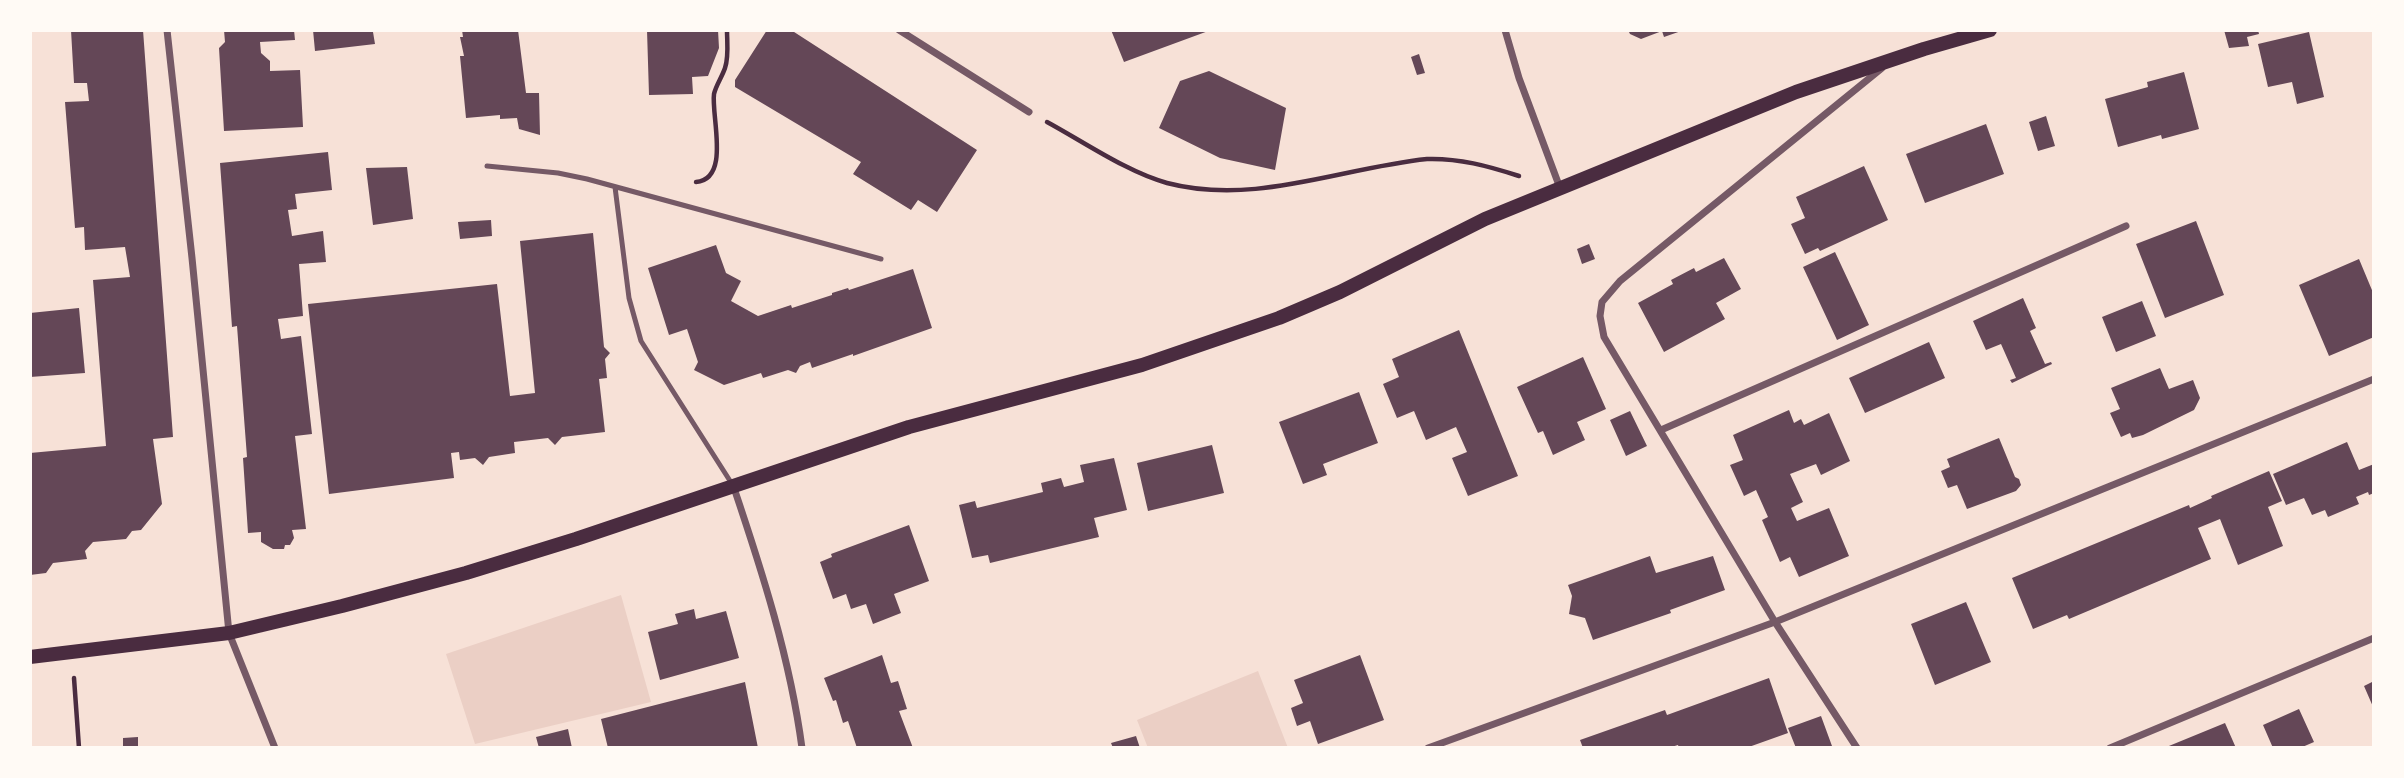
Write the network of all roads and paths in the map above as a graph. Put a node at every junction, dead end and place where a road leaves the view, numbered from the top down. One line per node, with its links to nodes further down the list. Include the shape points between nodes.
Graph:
1 (167, 30): 18 (street)
2 (727, 30): 8 (path, via 726,66 714,94)
3 (899, 30): 7 (street)
4 (1505, 30): 11 (street)
5 (1990, 30): 6 (main road)
6 (1893, 59): 11 (main road, via 1796,92); 15 (street, via 1620,281 1602,302 1604,337)
7 (1029, 112): 11 (path, via 1136,171 1196,188 1267,188 1409,160 1449,158)
8 (717, 162)
9 (487, 166): 10 (lane, via 558,173)
10 (615, 187): 13 (lane); 16 (lane, via 629,298 641,341)
11 (1560, 188): 16 (main road, via 1485,219 1340,292 1214,342 1066,387 909,427)
12 (2126, 226): 15 (street)
13 (881, 258)
14 (2374, 379): 17 (street)
15 (1661, 430): 17 (street)
16 (733, 485): 18 (main road, via 466,573); 24 (street, via 777,624)
17 (1776, 622): 25 (street); 26 (street)
18 (229, 633): 20 (main road); 23 (street)
19 (2374, 638): 27 (street)
20 (71, 652): 21 (main road); 22 (path)
21 (30, 657)
22 (79, 748)
23 (275, 748)
24 (802, 748)
25 (1427, 748)
26 (1857, 748)
27 (2110, 748)

